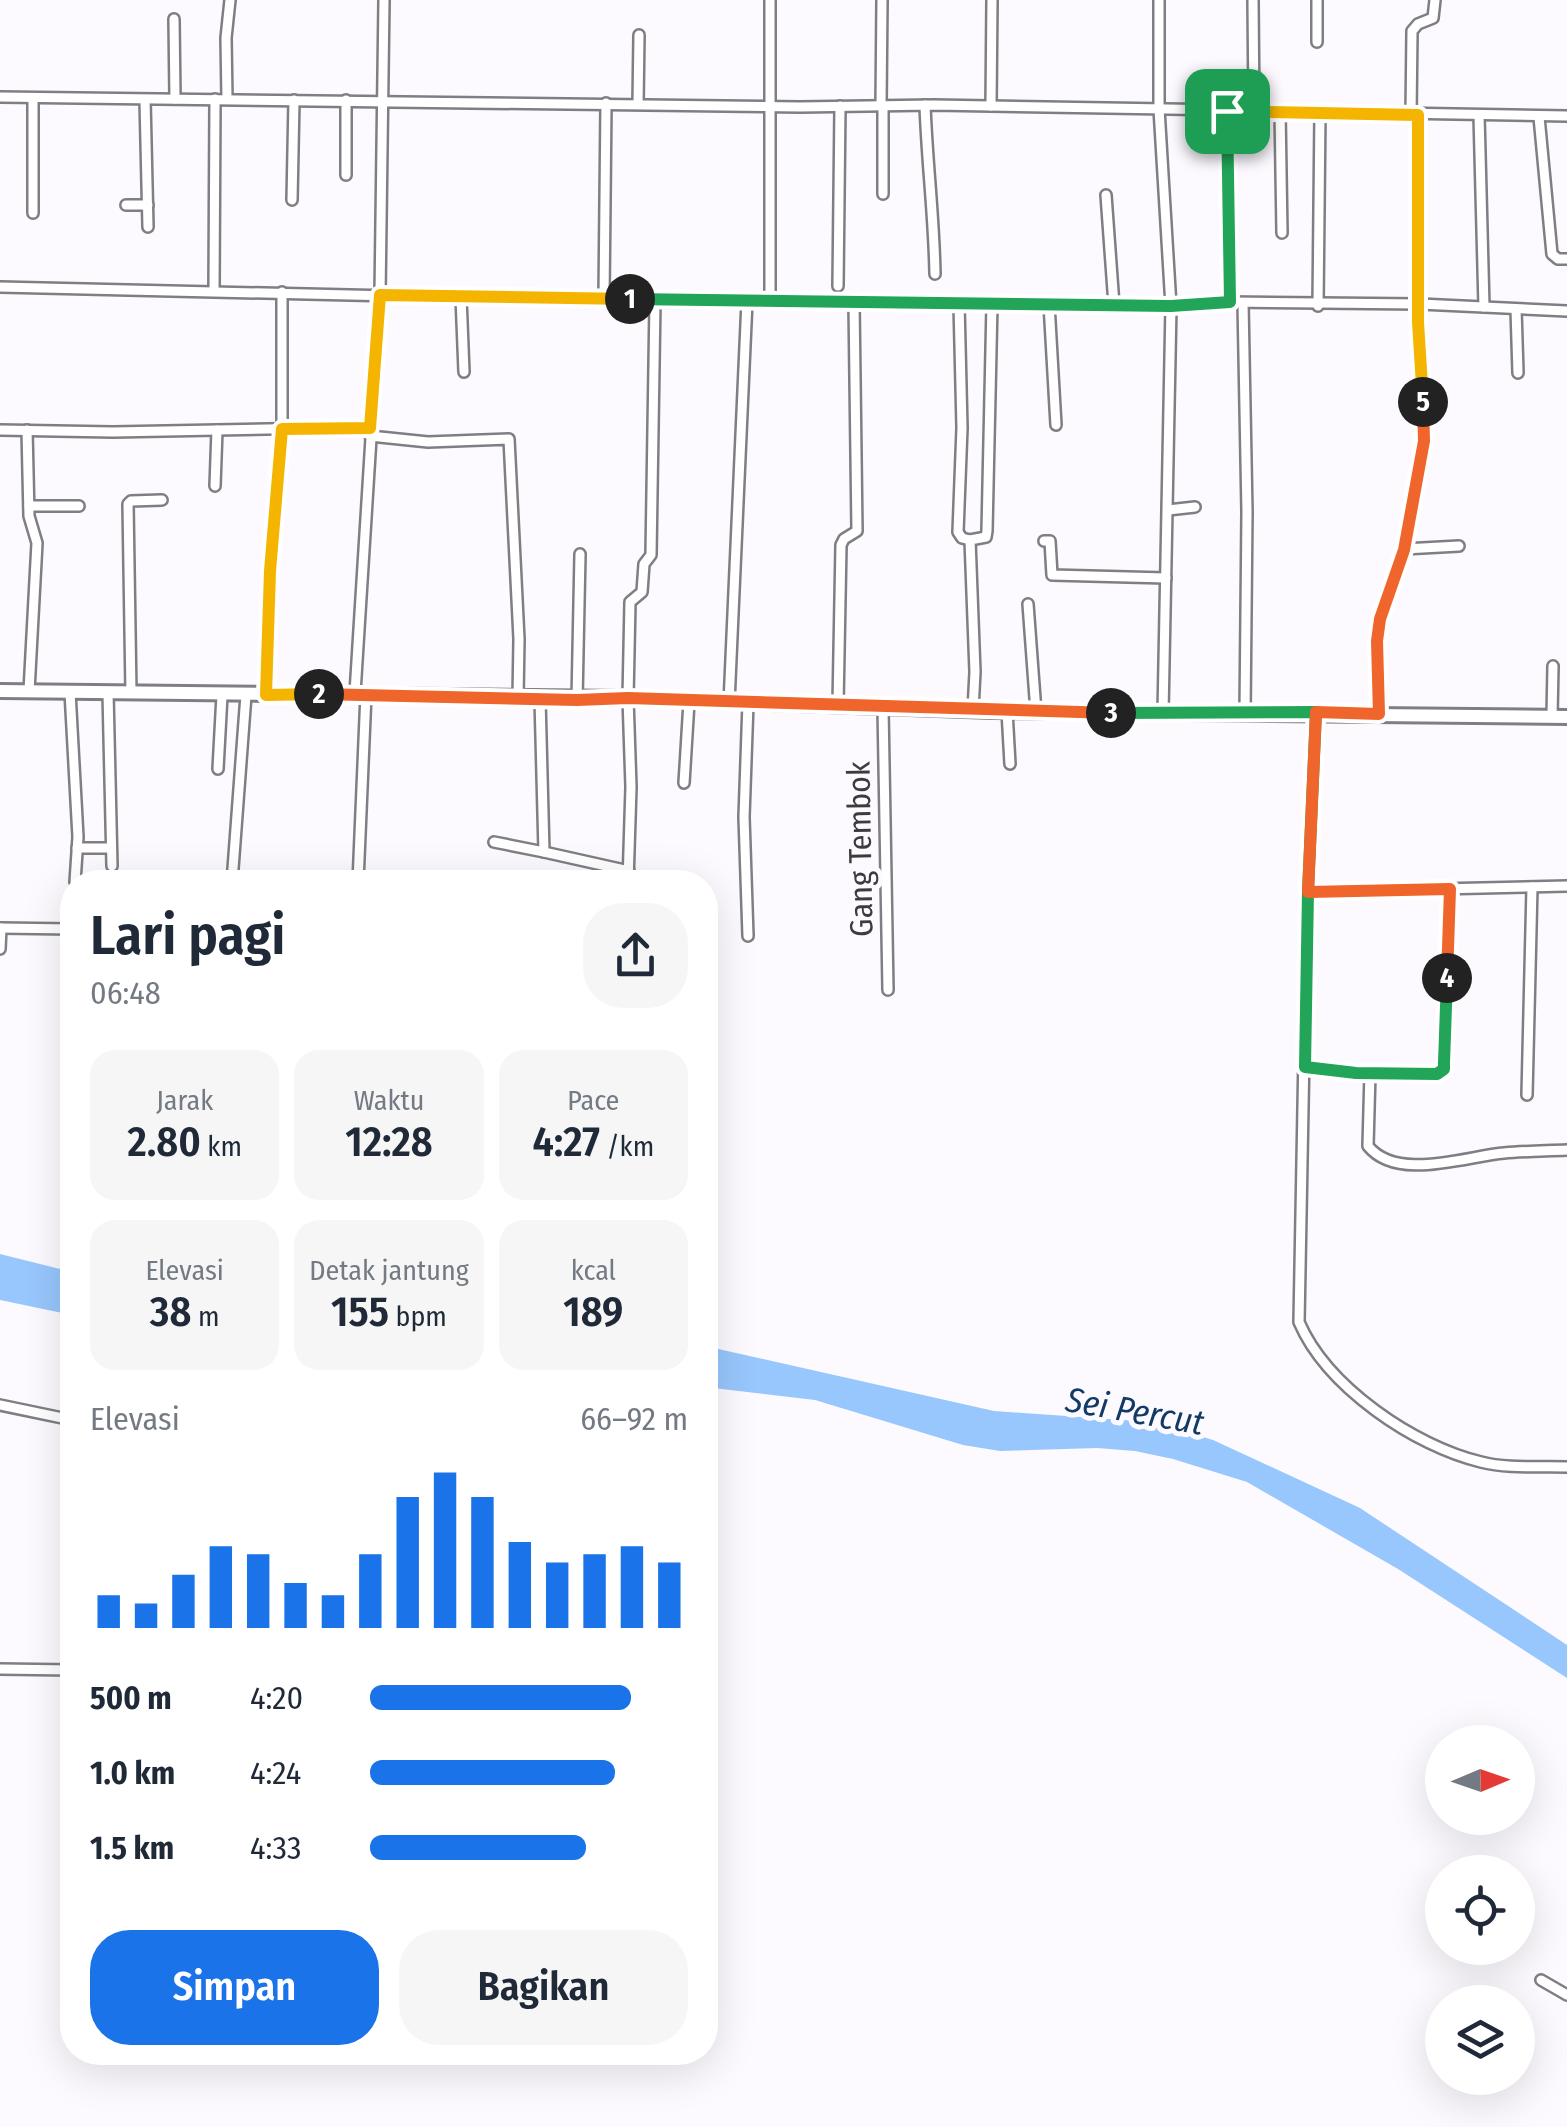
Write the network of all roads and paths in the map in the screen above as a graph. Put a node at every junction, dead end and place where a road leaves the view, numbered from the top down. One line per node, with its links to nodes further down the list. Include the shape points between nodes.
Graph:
1 (230, 0): 16 (street)
2 (384, 0): 21 (street)
3 (770, 0): 25 (street)
4 (882, 0): 27 (street)
5 (992, 0): 28 (street)
6 (1159, 0): 29 (street)
7 (1253, 0): 31 (street)
8 (1317, 0): 12 (street)
9 (1435, 0): 34 (street, via 1433,18 1412,31)
10 (174, 19): 15 (street)
11 (639, 35): 23 (street)
12 (1317, 42)
13 (0, 97): 14 (street)
14 (33, 98): 17 (street); 44 (street)
15 (175, 99): 17 (street); 18 (street)
16 (227, 99): 18 (street); 19 (street)
17 (145, 100): 43 (street)
18 (215, 100): 51 (street)
19 (294, 100): 20 (street); 41 (street)
20 (346, 100): 21 (street); 38 (street)
21 (384, 101): 22 (street); 53 (street)
22 (606, 103): 23 (street); 55 (street)
23 (638, 104): 25 (street)
24 (925, 105): 27 (street); 28 (street); 48 (street)
25 (770, 106): 26 (street); 57 (street)
26 (840, 106): 27 (street); 50 (street)
27 (882, 106): 39 (street)
28 (991, 106): 29 (street)
29 (1159, 109): 30 (street); 67 (street)
30 (1227, 111): 31 (street); 59 (street)
31 (1254, 111): 32 (street)
32 (1280, 112): 33 (street); 46 (street)
33 (1320, 112): 34 (street); 68 (street)
34 (1414, 115): 35 (street); 65 (street)
35 (1479, 115): 37 (street); 69 (street)
36 (1567, 116): 37 (street)
37 (1539, 118): 47 (street, via 1552,254)
38 (346, 175)
39 (883, 194)
40 (1106, 194): 66 (street)
41 (292, 200)
42 (126, 205): 43 (street)
43 (148, 205): 45 (street)
44 (33, 214)
45 (148, 227)
46 (1282, 233)
47 (1567, 259)
48 (935, 274)
49 (0, 286): 51 (street)
50 (838, 286)
51 (214, 291): 52 (street)
52 (282, 292): 53 (street); 76 (street)
53 (380, 295): 54 (street); 79 (street)
54 (461, 297): 55 (street); 72 (street)
55 (604, 298): 58 (street)
56 (747, 301): 57 (street); 58 (street); 108 (street)
57 (770, 301): 60 (street)
58 (655, 302): 104 (street, via 650,555 642,590 630,602)
59 (1230, 302): 61 (street); 67 (street)
60 (854, 303): 62 (street); 110 (street, via 857,532 841,545)
61 (1243, 303): 68 (street); 115 (street)
62 (959, 304): 63 (street); 86 (street, via 958,532)
63 (992, 304): 64 (street); 86 (street, via 988,531)
64 (1049, 304): 66 (street); 74 (street)
65 (1420, 304): 68 (street); 69 (street); 89 (street, via 1424,441)
66 (1114, 305): 67 (street)
67 (1171, 306): 85 (street)
68 (1318, 306)
69 (1484, 307): 70 (street)
70 (1516, 309): 71 (street); 73 (street)
71 (1567, 311)
72 (464, 372)
73 (1518, 373)
74 (1056, 426)
75 (0, 428): 77 (street)
76 (282, 429): 78 (street); 79 (street); 102 (street)
77 (28, 430): 78 (street); 82 (street)
78 (217, 430): 80 (street)
79 (370, 432): 99 (street); 103 (street, via 428,442 510,438)
80 (215, 486)
81 (162, 500): 98 (street, via 128,503)
82 (28, 506): 83 (street); 95 (street, via 37,543)
83 (79, 506)
84 (1195, 508): 85 (street)
85 (1168, 510): 91 (street)
86 (970, 540): 112 (street)
87 (1044, 541): 91 (street, via 1050,541 1052,576)
88 (1459, 546): 89 (street)
89 (1404, 550): 118 (street, via 1379,630)
90 (580, 554): 106 (street)
91 (1166, 578): 117 (street)
92 (1028, 604): 114 (street)
93 (1553, 666): 119 (street)
94 (0, 691): 95 (street)
95 (29, 691): 96 (street)
96 (70, 692): 97 (street); 125 (street)
97 (108, 693): 98 (street); 126 (street)
98 (131, 694): 100 (street)
99 (361, 694): 102 (street); 103 (street); 131 (street)
100 (222, 695): 101 (street); 122 (street)
101 (246, 695): 102 (street); 130 (street)
102 (266, 695)
103 (518, 698): 105 (street)
104 (628, 698): 106 (street); 107 (street); 132 (street)
105 (540, 699): 106 (street); 127 (street)
106 (577, 700)
107 (689, 702): 108 (street); 123 (street)
108 (730, 703): 109 (street)
109 (748, 703): 110 (street); 139 (street)
110 (838, 705): 111 (street)
111 (883, 708): 112 (street); 141 (street, Gang Tembok)
112 (973, 710): 113 (street)
113 (1007, 711): 114 (street); 121 (street)
114 (1036, 712): 117 (street)
115 (1245, 712): 116 (street); 117 (street)
116 (1312, 712): 118 (street); 136 (street)
117 (1162, 713)
118 (1379, 714): 119 (street)
119 (1552, 716): 120 (street)
120 (1567, 716)
121 (1010, 764)
122 (218, 768)
123 (684, 783)
124 (494, 842): 127 (street)
125 (78, 848): 126 (street); 129 (street)
126 (111, 848): 128 (street)
127 (544, 852): 132 (street)
128 (112, 866)
129 (77, 870)
130 (233, 870)
131 (358, 870)
132 (629, 870)
133 (1567, 886): 134 (street)
134 (1532, 888): 135 (street); 144 (street)
135 (1450, 889): 136 (street); 143 (street, via 1444,1069 1432,1075)
136 (1308, 892): 142 (street)
137 (1, 928): 138 (street); 140 (street)
138 (60, 929)
139 (748, 936)
140 (0, 949)
141 (888, 990)
142 (1305, 1067): 143 (street); 148 (street, via 1298,1315 1310,1341 1370,1405 1437,1446 1494,1464)
143 (1370, 1073): 145 (street, via 1368,1146 1388,1160 1453,1164 1500,1153)
144 (1527, 1095)
145 (1567, 1150)
146 (0, 1406): 147 (street)
147 (60, 1418)
148 (1567, 1467)
149 (0, 1669): 150 (street)
150 (60, 1670)
151 (1541, 1980): 152 (street)
152 (1567, 1995)

